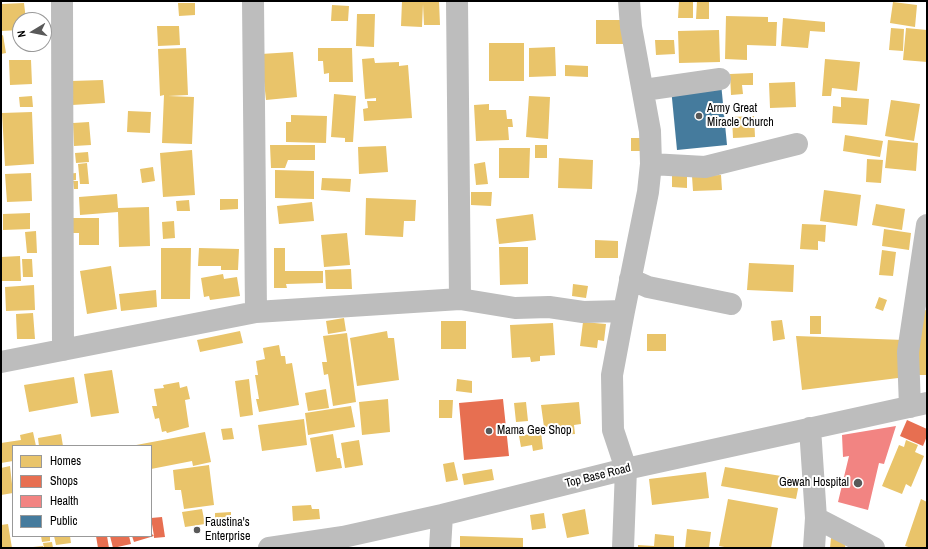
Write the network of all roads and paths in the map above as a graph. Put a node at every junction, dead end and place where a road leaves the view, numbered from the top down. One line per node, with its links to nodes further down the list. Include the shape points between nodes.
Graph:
1 (62, 1): 15 (street)
2 (253, 1): 14 (street)
3 (457, 1): 11 (street)
4 (629, 1): 6 (street, via 631,27)
5 (720, 79): 6 (street)
6 (644, 90): 8 (street, via 650,131)
7 (797, 144): 8 (street, via 705,167)
8 (651, 164): 10 (street, via 648,192)
9 (927, 225): 17 (street, via 908,352)
10 (630, 280): 12 (street, via 648,287); 13 (street)
11 (460, 299): 13 (street, via 515,308 549,307 583,312); 14 (street)
12 (731, 304)
13 (624, 311): 19 (street, via 612,375 613,430)
14 (256, 312): 15 (street)
15 (63, 350): 16 (street)
16 (1, 362)
17 (918, 405): 18 (street, Top Base Road)
18 (810, 428): 19 (street, Top Base Road); 21 (street)
19 (626, 469): 20 (street, Top Base Road); 24 (street)
20 (442, 515): 22 (street, Top Base Road, via 343,537); 23 (street)
21 (816, 518): 25 (street); 26 (street)
22 (269, 548)
23 (440, 548)
24 (623, 548)
25 (814, 548)
26 (874, 548)

